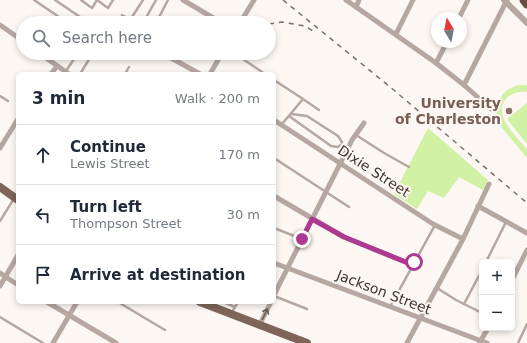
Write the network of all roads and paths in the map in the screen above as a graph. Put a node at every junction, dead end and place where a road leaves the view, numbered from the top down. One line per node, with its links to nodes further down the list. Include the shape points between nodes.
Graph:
1 (34, 0): 21 (lane)
2 (56, 0): 22 (lane)
3 (81, 0): 4 (lane, via 92,8)
4 (97, 0): 5 (lane, via 108,8)
5 (113, 0)
6 (143, 0): 23 (lane)
7 (156, 0): 24 (lane)
8 (168, 0): 25 (lane)
9 (183, 0): 17 (street)
10 (254, 0): 27 (street)
11 (346, 0): 19 (street)
12 (359, 0): 19 (street)
13 (413, 0): 30 (street)
14 (468, 0): 20 (street)
15 (524, 0): 18 (highway)
16 (506, 1): 28 (street); 51 (street)
17 (191, 2): 26 (street)
18 (527, 4)
19 (356, 7): 30 (street)
20 (462, 12)
21 (58, 16)
22 (79, 16)
23 (133, 16)
24 (147, 16)
25 (160, 16)
26 (212, 16)
27 (244, 16)
28 (527, 23)
29 (0, 25): 31 (street)
30 (396, 34): 39 (street)
31 (16, 36)
32 (444, 48): 39 (street)
33 (49, 60): 40 (street)
34 (74, 60): 44 (lane)
35 (89, 60): 45 (lane)
36 (175, 60): 47 (street)
37 (218, 60): 48 (street)
38 (244, 60): 49 (lane)
39 (436, 63): 51 (street)
40 (57, 66): 42 (street); 43 (street)
41 (129, 68): 46 (lane)
42 (52, 72)
43 (66, 72)
44 (68, 72)
45 (81, 72)
46 (126, 72)
47 (196, 72)
48 (211, 72)
49 (262, 72)
50 (276, 81): 53 (lane)
51 (464, 85): 55 (street)
52 (0, 96): 54 (lane)
53 (303, 99): 56 (lane); 57 (lane)
54 (8, 101)
55 (491, 109)
56 (319, 110)
57 (290, 115): 57 (lane, via 307,116 338,136 342,144 338,147 331,146); 61 (lane)
58 (276, 121): 61 (street, Dixie Street)
59 (16, 122): 63 (street)
60 (364, 123): 62 (street)
61 (282, 125): 65 (street, Dixie Street)
62 (356, 134): 65 (street); 66 (lane)
63 (0, 148)
64 (276, 159): 69 (lane)
65 (340, 163): 69 (street); 79 (street, Dixie Street)
66 (409, 167)
67 (489, 184): 73 (street)
68 (0, 188): 70 (main road)
69 (326, 192): 74 (lane); 76 (street)
70 (16, 196)
71 (276, 197): 76 (street)
72 (16, 198): 75 (lane)
73 (478, 206): 78 (street); 83 (street)
74 (349, 207)
75 (1, 217): 77 (lane)
76 (312, 219): 82 (street); 88 (street, via 344,237)
77 (0, 221)
78 (506, 222): 81 (street); 86 (lane)
79 (435, 225): 83 (street, Dixie Street); 88 (lane)
80 (276, 229): 82 (lane)
81 (527, 233)
82 (302, 239): 89 (street)
83 (463, 239): 96 (street)
84 (527, 250): 91 (street)
85 (16, 259): 93 (street)
86 (488, 259)
87 (276, 264): 89 (street, Jackson Street)
88 (413, 265): 108 (lane)
89 (287, 269): 97 (street); 108 (street, Jackson Street)
90 (0, 273): 93 (street)
91 (515, 274)
92 (479, 276): 106 (lane)
93 (6, 277): 94 (street); 95 (street)
94 (16, 284)
95 (0, 286)
96 (436, 288): 106 (lane); 114 (street)
97 (276, 292)
98 (276, 297): 109 (lane)
99 (50, 304): 112 (street)
100 (76, 304): 112 (street)
101 (123, 304): 117 (lane)
102 (206, 304): 111 (main road)
103 (228, 304): 107 (lane)
104 (237, 304): 107 (lane)
105 (270, 304): 116 (street, one-way to 105)
106 (464, 304): 110 (lane)
107 (235, 307): 111 (lane)
108 (390, 307): 114 (street, Jackson Street)
109 (307, 309)
110 (479, 312)
111 (231, 314): 116 (main road)
112 (69, 315): 121 (street); 122 (street)
113 (0, 317): 120 (lane)
114 (421, 319): 119 (street, Jackson Street); 124 (street)
115 (527, 324): 126 (lane)
116 (259, 326): 123 (main road)
117 (165, 330)
118 (486, 331): 119 (street)
119 (481, 342): 125 (street, Jackson Street)
120 (43, 343)
121 (52, 343)
122 (116, 343)
123 (307, 343)
124 (408, 343)
125 (487, 343)
126 (518, 343)

